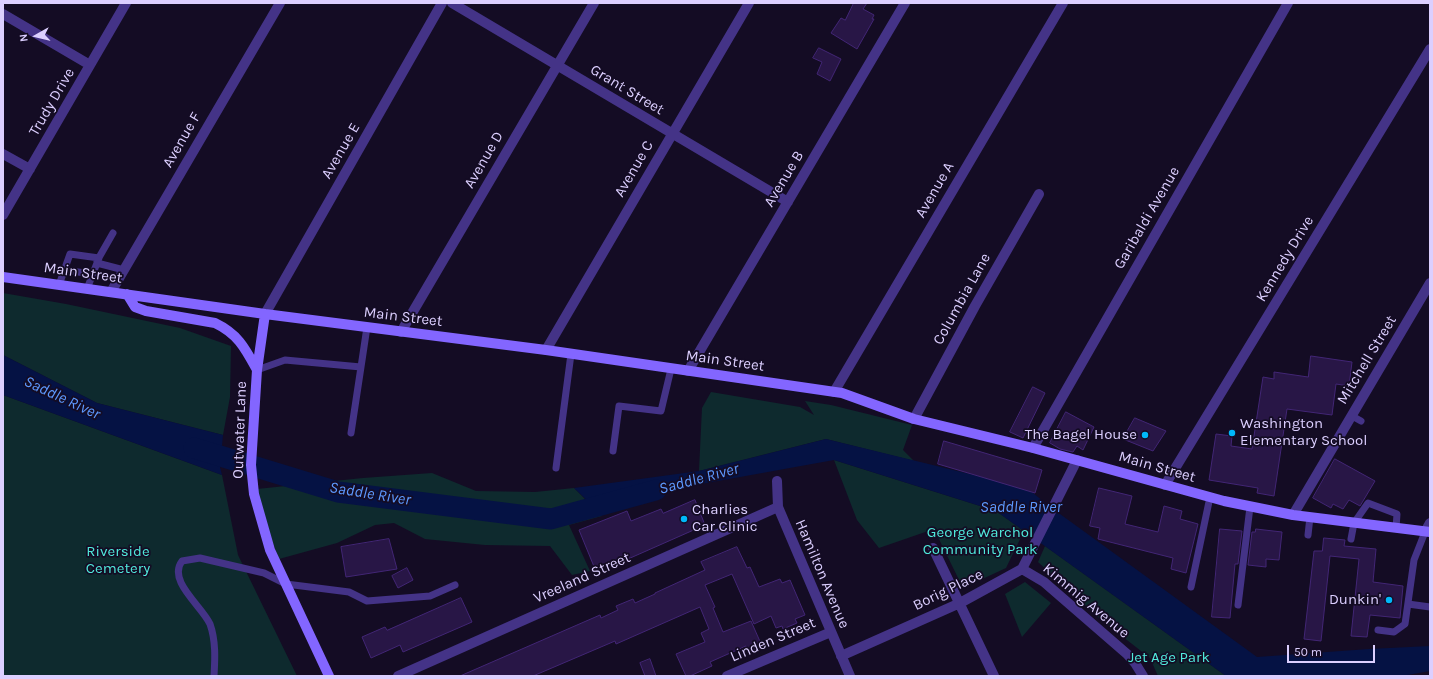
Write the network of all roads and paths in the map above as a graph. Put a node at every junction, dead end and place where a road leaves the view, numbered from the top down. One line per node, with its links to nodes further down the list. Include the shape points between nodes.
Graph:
1 (126, 3): 12 (street, Trudy Drive)
2 (280, 3): 23 (street, Avenue F)
3 (442, 3): 31 (street, Avenue E)
4 (452, 3): 13 (street, Grant Street)
5 (594, 3): 13 (street, Avenue D)
6 (748, 3): 14 (street, Avenue C)
7 (905, 3): 18 (street, Avenue B)
8 (1063, 3): 40 (street, Avenue A)
9 (1288, 3): 45 (street, Garibaldi Avenue)
10 (3, 14): 12 (street)
11 (1429, 52): 50 (street, Kennedy Drive)
12 (90, 65): 16 (street, Trudy Drive)
13 (557, 65): 14 (street, Grant Street); 33 (street, Avenue D)
14 (672, 134): 18 (street, Grant Street); 34 (street, Avenue C)
15 (3, 154): 16 (street)
16 (30, 169): 19 (street, Trudy Drive)
17 (1038, 194): 42 (street, Columbia Lane)
18 (788, 202): 39 (street, Avenue B)
19 (3, 215)
20 (113, 233): 21 (lane)
21 (98, 260): 22 (lane, via 70,254); 23 (lane); 24 (lane)
22 (64, 270): 24 (lane); 27 (lane)
23 (124, 270): 29 (street, Avenue F)
24 (92, 274): 28 (lane)
25 (3, 276): 27 (street, Main Street)
26 (1430, 283): 41 (street, Mitchell Street)
27 (59, 285): 28 (street, Main Street)
28 (87, 289): 29 (street, Main Street)
29 (111, 292): 30 (street, Main Street)
30 (126, 294): 31 (street, Main Street); 38 (street, via 135,307 146,312 215,324 230,331 243,346)
31 (265, 314): 32 (street, Main Street); 38 (street, Outwater Lane)
32 (367, 327): 33 (street, Main Street); 36 (lane)
33 (401, 332): 34 (street, Main Street)
34 (546, 350): 35 (street, Main Street)
35 (571, 354): 37 (street, Main Street); 48 (lane)
36 (361, 367): 38 (lane, via 285,360); 44 (lane)
37 (671, 369): 39 (street, Main Street); 46 (lane, via 661,411 619,406)
38 (257, 370): 63 (street, Outwater Lane, via 252,465 254,494 270,550)
39 (688, 371): 40 (street, Main Street)
40 (834, 392): 42 (street, Main Street)
41 (1352, 416): 43 (lane); 54 (street, Mitchell Street, via 1340,445)
42 (914, 419): 45 (street, Main Street)
43 (1361, 421)
44 (351, 433)
45 (1033, 448): 47 (street, Main Street)
46 (613, 451)
47 (1077, 460): 50 (street, Main Street); 62 (street)
48 (556, 468)
49 (776, 481): 52 (street, Hamilton Avenue)
50 (1165, 485): 51 (street, Main Street)
51 (1210, 497): 53 (street, Main Street); 65 (lane)
52 (778, 507): 71 (street, Hamilton Avenue); 75 (street, Vreeland Street)
53 (1250, 507): 54 (street, Main Street); 68 (lane)
54 (1293, 515): 55 (street, Main Street)
55 (1310, 517): 56 (street, Main Street); 59 (lane)
56 (1354, 523): 57 (street, Main Street); 57 (lane, via 1368,503 1397,514); 60 (lane)
57 (1396, 528): 58 (street, Main Street)
58 (1428, 529): 67 (lane, via 1414,560)
59 (1308, 535)
60 (1351, 539)
61 (933, 548): 66 (street)
62 (1022, 569): 66 (street, Borig Place); 79 (street, Kimmig Avenue, via 1044,582 1127,654)
63 (286, 584): 64 (lane, via 349,592 367,601 430,596); 73 (lane, via 264,573 200,558 182,561 178,566 178,577 210,624 216,649); 74 (street, Outwater Lane)
64 (455, 585)
65 (1191, 587)
66 (960, 603): 72 (street, Borig Place); 78 (street)
67 (1408, 604): 69 (lane); 70 (lane, via 1405,624 1394,632)
68 (1238, 605)
69 (1430, 606)
70 (1378, 630)
71 (831, 632): 72 (street, Hamilton Avenue); 76 (street, Linden Street)
72 (841, 656): 77 (street, Hamilton Avenue)
73 (214, 676)
74 (329, 676)
75 (398, 676)
76 (727, 676)
77 (850, 676)
78 (994, 676)
79 (1142, 676)

